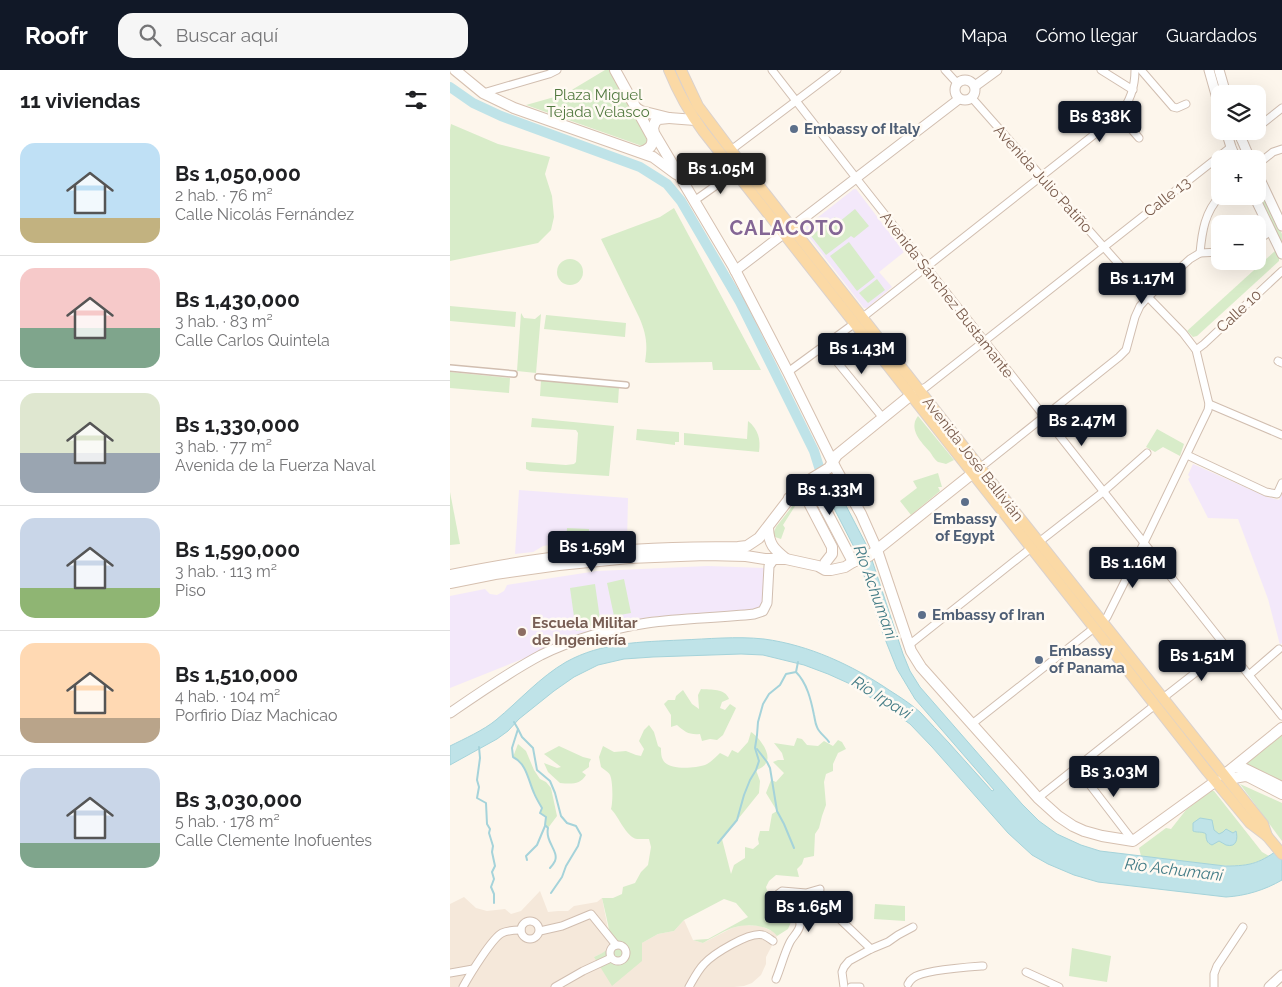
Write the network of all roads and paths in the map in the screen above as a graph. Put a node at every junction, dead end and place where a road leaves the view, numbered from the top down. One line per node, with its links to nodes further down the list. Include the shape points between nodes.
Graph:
1 (455, 70): 21 (main road)
2 (557, 70): 21 (street)
3 (615, 70): 26 (main road)
4 (669, 70): 30 (main road, Avenida José Ballivián)
5 (680, 70): 37 (main road, Avenida José Ballivián, via 698,106)
6 (772, 70): 24 (street, Avenida Sánchez Bustamante)
7 (838, 70): 24 (street)
8 (945, 70): 16 (street)
9 (989, 70): 17 (street)
10 (997, 70): 17 (street)
11 (1101, 70): 20 (street)
12 (1135, 70): 20 (street)
13 (1141, 70): 25 (street, via 1173,107)
14 (1209, 70): 18 (street)
15 (1220, 70): 19 (street)
16 (957, 83): 17 (street, via 966,80); 22 (street, via 955,91)
17 (973, 84): 23 (street, via 975,93)
18 (1213, 85)
19 (1224, 85)
20 (1133, 90): 28 (street)
21 (483, 93): 39 (main road, via 514,108)
22 (958, 98): 23 (street); 44 (street)
23 (972, 98): 45 (street, Avenida Julio Patiño)
24 (796, 102): 37 (street); 44 (street, Avenida Sánchez Bustamante)
25 (1186, 104)
26 (636, 108): 29 (main road); 39 (main road, via 653,141 649,149)
27 (1282, 108): 31 (street)
28 (1119, 115): 32 (street); 45 (street)
29 (668, 118): 30 (main road); 43 (main road, via 655,122 653,130)
30 (695, 120): 41 (main road, Avenida José Ballivián); 42 (main road, via 703,122 742,171)
31 (1266, 121)
32 (1139, 138)
33 (1229, 140): 35 (street)
34 (1237, 140): 35 (street)
35 (1231, 147): 38 (street); 54 (street, Calle 13)
36 (1282, 149): 40 (street)
37 (731, 150): 42 (main road, Avenida José Ballivián)
38 (1232, 150)
39 (640, 152): 43 (main road, via 653,157)
40 (1266, 158)
41 (735, 172): 47 (street); 51 (main road, Avenida José Ballivián)
42 (749, 173): 51 (main road, Avenida José Ballivián)
43 (679, 176): 47 (main road)
44 (854, 176): 51 (street); 58 (street, Avenida Sánchez Bustamante)
45 (1041, 176): 54 (street, Avenida Julio Patiño); 58 (street)
46 (1266, 191): 50 (street)
47 (694, 201): 59 (main road)
48 (1212, 205): 56 (street, via 1207,214)
49 (1258, 205): 52 (street)
50 (1281, 222)
51 (787, 229): 59 (street); 62 (main road, Avenida José Ballivián)
52 (1271, 231): 53 (street); 57 (street)
53 (1266, 234)
54 (1104, 248): 61 (street, Avenida Julio Patiño); 63 (street, Calle 13)
55 (1211, 252): 56 (street)
56 (1200, 253): 61 (street)
57 (1282, 254)
58 (925, 267): 62 (street); 63 (street, Avenida Sánchez Bustamante)
59 (734, 268): 67 (main road)
60 (1282, 271): 65 (street, Calle 10)
61 (1148, 297): 65 (street, Avenida Julio Patiño); 73 (street, via 1134,318 1126,350)
62 (859, 320): 64 (street); 71 (main road, Avenida José Ballivián)
63 (984, 341): 71 (street, Calle 13); 73 (street, Avenida Sánchez Bustamante)
64 (824, 346): 67 (street); 74 (street)
65 (1196, 350): 72 (street)
66 (450, 368): 68 (street)
67 (788, 372): 78 (main road)
68 (514, 374)
69 (538, 378): 70 (street)
70 (626, 385)
71 (916, 393): 74 (main road); 79 (main road, Avenida José Ballivián)
72 (1209, 404): 75 (street); 77 (street)
73 (1043, 417): 79 (street); 82 (street, Avenida Sánchez Bustamante)
74 (883, 418): 78 (main road, via 837,455)
75 (1282, 436)
76 (1147, 453): 82 (street)
77 (1187, 455): 81 (street, via 1266,492 1277,494); 85 (street)
78 (831, 465): 80 (main road); 88 (main road, via 861,514)
79 (977, 470): 86 (main road, Avenida José Ballivián); 88 (main road)
80 (813, 478): 83 (main road); 92 (main road)
81 (1282, 483)
82 (1103, 492): 85 (street, Avenida Sánchez Bustamante); 86 (street)
83 (789, 498): 84 (main road); 93 (main road, via 806,498 832,547 832,554)
84 (768, 528): 87 (main road, via 747,546 667,548); 90 (main road, via 771,545)
85 (1144, 543): 96 (street, via 1107,617); 98 (street, Avenida Sánchez Bustamante)
86 (1035, 545): 96 (main road, Avenida José Ballivián); 97 (street)
87 (629, 554): 89 (main road); 91 (main road)
88 (874, 555): 92 (main road); 97 (main road)
89 (774, 559): 90 (main road); 102 (street, via 769,566 767,603 763,611 611,630 542,655)
90 (786, 559): 93 (main road)
91 (552, 562): 94 (main road); 95 (main road)
92 (855, 562): 93 (main road, via 838,569 825,570)
93 (821, 565)
94 (450, 575)
95 (450, 583)
96 (1098, 625): 101 (main road); 101 (main road, Avenida José Ballivián, via 1146,676); 104 (street)
97 (909, 645): 104 (main road, via 921,666)
98 (1227, 648): 100 (street, Avenida Sánchez Bustamante); 101 (street)
99 (1279, 649): 100 (street)
100 (1249, 675): 103 (street, Avenida Sánchez Bustamante)
101 (1159, 702): 107 (street); 108 (main road)
102 (450, 713)
103 (1282, 716)
104 (972, 724): 111 (main road)
105 (1282, 728): 106 (main road)
106 (1235, 767): 108 (main road); 109 (main road)
107 (1077, 768): 111 (street); 112 (street)
108 (1220, 778): 110 (main road, via 1244,776); 112 (main road); 113 (main road, via 1250,823)
109 (1282, 787)
110 (1282, 794)
111 (1038, 798): 112 (main road, via 1073,826)
112 (1133, 842)
113 (1282, 854)
114 (914, 927): 120 (street)
115 (1242, 927): 136 (street, via 1217,966)
116 (521, 930): 117 (street, via 528,939 537,937); 117 (street, via 523,924 531,921); 123 (street, via 501,933)
117 (540, 931): 119 (street, via 591,914)
118 (773, 941): 131 (street, via 763,935 754,935 732,944 702,965)
119 (616, 945): 121 (street, via 610,950); 121 (street, via 624,948 626,955 618,962)
120 (871, 949): 127 (street, via 825,905 820,898 820,889 806,893 782,891 779,898 797,916 800,926 780,964); 132 (street, via 844,967)
121 (611, 958): 130 (street)
122 (983, 966): 128 (street, via 926,973 911,979)
123 (473, 969): 125 (street); 129 (street)
124 (1026, 972): 135 (street)
125 (450, 973)
126 (1282, 975): 137 (street)
127 (776, 979)
128 (908, 986)
129 (463, 987)
130 (556, 987)
131 (689, 987)
132 (844, 987)
133 (851, 987): 134 (street)
134 (860, 987)
135 (1059, 987)
136 (1214, 987)
137 (1268, 987)

